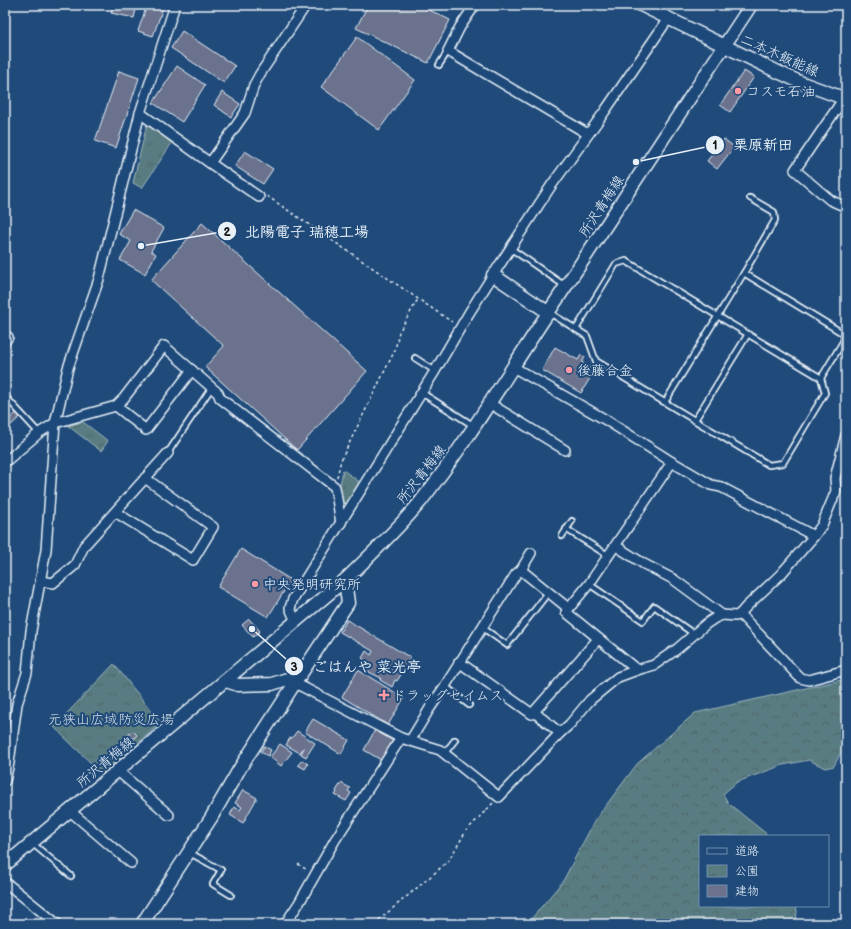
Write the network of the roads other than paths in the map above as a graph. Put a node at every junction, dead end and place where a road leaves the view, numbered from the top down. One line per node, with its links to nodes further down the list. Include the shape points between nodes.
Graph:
1 (175, 5): 11 (street)
2 (306, 5): 13 (street, via 260,74 245,113)
3 (475, 5): 8 (street)
4 (641, 5): 6 (main road, 二本木飯能線)
5 (751, 5): 7 (main road, 所沢青梅線)
6 (668, 19): 7 (main road, 二本木飯能線); 12 (street)
7 (724, 46): 10 (main road, 二本木飯能線, via 802,83); 20 (main road, 所沢青梅線)
8 (448, 51): 9 (lane); 12 (street)
9 (439, 65)
10 (845, 98): 16 (street, via 795,170 830,200)
11 (140, 112): 13 (street); 39 (street, via 99,279 68,368)
12 (588, 134): 17 (street)
13 (210, 163): 14 (street)
14 (262, 195)
15 (750, 198): 18 (lane, via 774,212 775,220)
16 (846, 207)
17 (510, 248): 19 (street); 20 (lane)
18 (744, 273): 22 (lane); 31 (lane, via 844,334 844,340)
19 (493, 275): 21 (main road); 30 (street)
20 (567, 287): 21 (main road, 所沢青梅線)
21 (549, 313): 23 (lane); 28 (main road, 所沢青梅線)
22 (717, 316): 23 (lane, via 626,261 616,264); 25 (lane); 35 (lane)
23 (576, 329): 35 (lane, via 587,336 596,361)
24 (5, 334): 26 (street, via 8,337)
25 (748, 334): 31 (lane); 38 (lane)
26 (5, 341)
27 (415, 358): 30 (lane)
28 (513, 367): 36 (main road, 所沢青梅線); 46 (street, via 606,420)
29 (192, 370): 32 (street); 37 (street, via 164,346); 37 (street, via 146,430)
30 (435, 371): 33 (street)
31 (822, 378): 38 (lane, via 825,393 783,463 769,465)
32 (212, 387): 44 (lane); 50 (street, via 220,398 335,487)
33 (422, 392): 40 (lane); 50 (street)
34 (5, 396): 41 (lane)
35 (665, 402): 38 (lane)
36 (489, 403): 40 (main road, 所沢青梅線); 43 (street)
37 (116, 406): 39 (street)
38 (694, 420)
39 (54, 423): 41 (street); 59 (street, via 46,550)
40 (474, 426): 58 (main road, 所沢青梅線, via 420,502)
41 (39, 433): 45 (street)
42 (846, 435): 53 (street, via 835,478 836,492 822,525)
43 (565, 450)
44 (168, 453): 47 (street)
45 (5, 462)
46 (672, 462): 53 (street, via 711,485 721,487); 54 (street)
47 (145, 478): 48 (street); 48 (street, via 213,527 194,560)
48 (115, 512): 59 (street, via 84,546 75,565 53,583)
49 (572, 521): 51 (lane)
50 (341, 523): 65 (street, via 292,599 290,608)
51 (566, 529): 52 (lane); 56 (lane)
52 (562, 536)
53 (814, 536): 63 (street, via 781,574)
54 (616, 546): 56 (street); 64 (street, via 673,579)
55 (530, 553): 57 (street)
56 (609, 556): 60 (street)
57 (521, 570): 61 (street); 66 (street)
58 (345, 580): 65 (main road, 所沢青梅線); 73 (main road, via 348,603)
59 (40, 581): 83 (street, via 27,674 17,704)
60 (589, 584): 62 (street); 67 (lane, via 644,621 654,606)
61 (548, 593): 62 (street); 66 (lane, via 507,645)
62 (568, 608): 68 (street, via 566,612)
63 (740, 614): 64 (street); 71 (street, via 800,678 809,680)
64 (722, 615): 67 (street)
65 (296, 622): 72 (main road, 所沢青梅線)
66 (482, 628): 69 (street)
67 (694, 634): 70 (street, via 666,658)
68 (598, 638): 70 (street); 76 (street)
69 (459, 662): 74 (street); 76 (street, via 532,714)
70 (637, 670): 77 (street, via 618,677 590,700)
71 (846, 670)
72 (226, 681): 73 (main road, via 238,685 272,684 287,679); 82 (main road, 所沢青梅線)
73 (295, 682): 78 (street); 87 (main road)
74 (445, 686): 75 (lane); 80 (street)
75 (469, 705)
76 (534, 712): 77 (street)
77 (560, 733): 81 (street, via 499,797)
78 (401, 738): 80 (street); 95 (street, via 335,840)
79 (455, 740): 81 (lane)
80 (410, 741): 81 (street, via 440,750)
81 (444, 754)
82 (118, 771): 84 (main road, 所沢青梅線); 85 (street)
83 (5, 781)
84 (70, 811): 86 (main road, 所沢青梅線); 88 (street)
85 (169, 815)
86 (32, 842): 89 (main road, 所沢青梅線); 90 (lane)
87 (189, 852): 92 (lane, via 221,870 213,884); 94 (main road)
88 (131, 863)
89 (5, 865)
90 (71, 876)
91 (5, 882): 93 (street)
92 (231, 895)
93 (57, 924)
94 (142, 924)
95 (285, 924)

